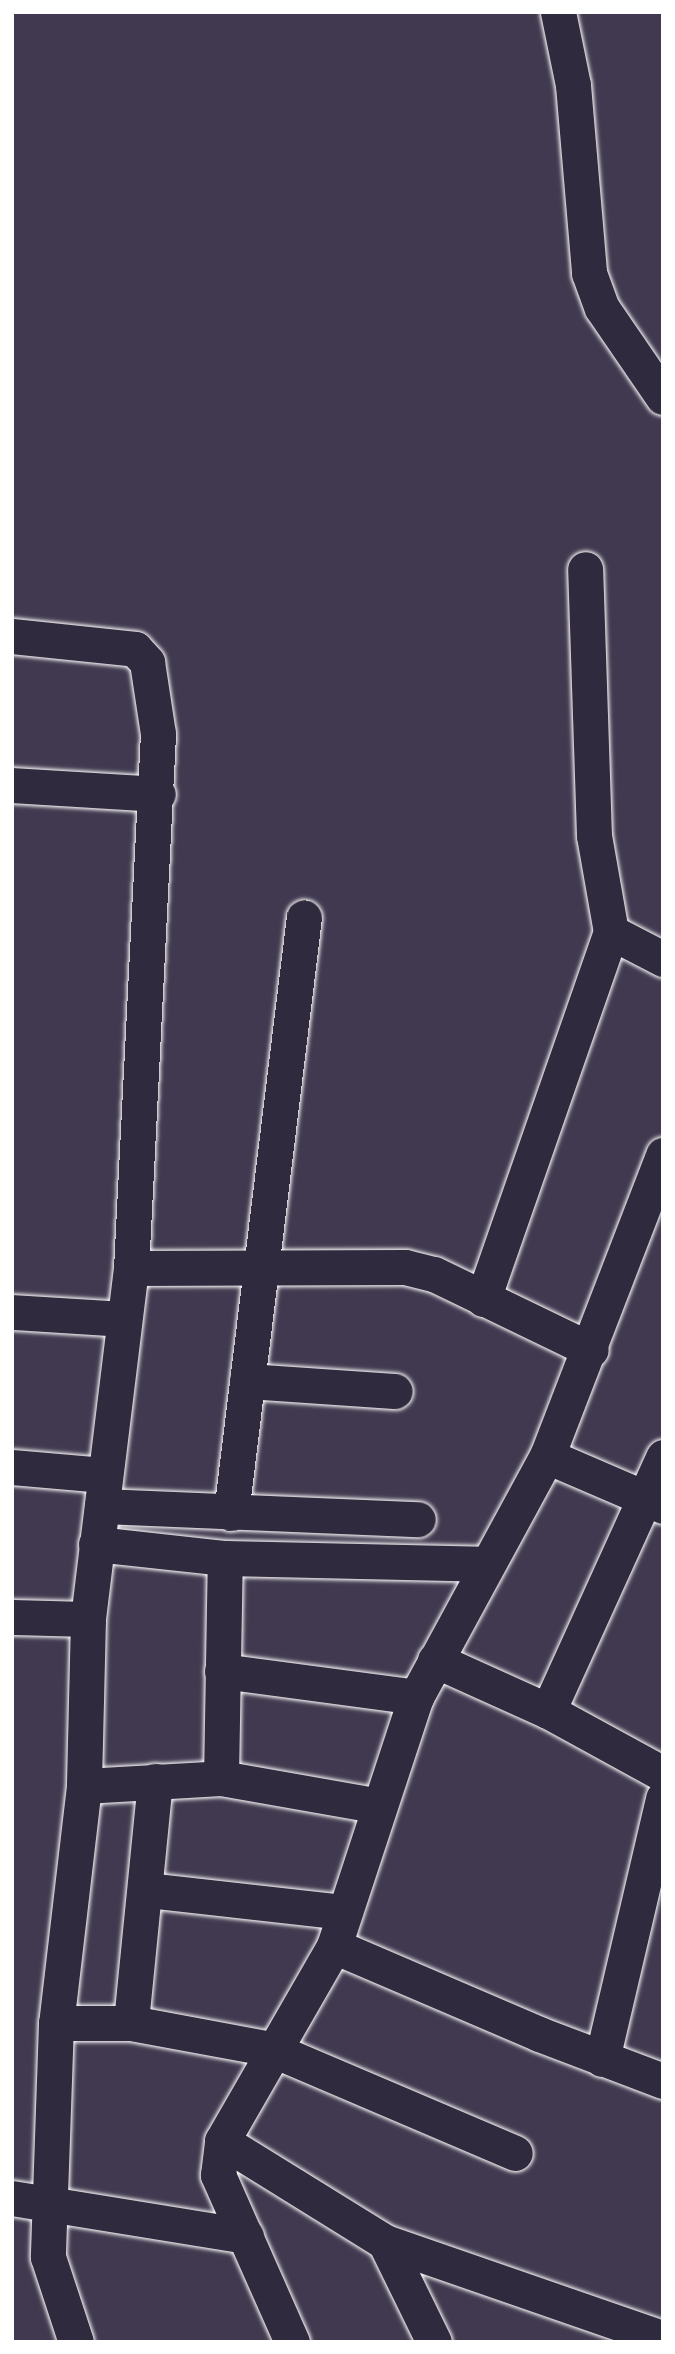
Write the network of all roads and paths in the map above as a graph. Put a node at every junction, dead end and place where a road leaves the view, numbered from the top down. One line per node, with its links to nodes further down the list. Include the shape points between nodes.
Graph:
1 (558, 12): 2 (street, via 573,85 589,273 602,308)
2 (660, 387)
3 (585, 569): 8 (street, via 594,836)
4 (12, 636): 6 (street, via 135,649 142,655 158,734)
5 (12, 786): 6 (street)
6 (158, 794): 12 (street)
7 (304, 917): 11 (street)
8 (611, 932): 9 (street); 13 (street)
9 (663, 959)
10 (663, 1155): 16 (street)
11 (261, 1264): 12 (street); 13 (street, via 405,1267 434,1274); 17 (street)
12 (131, 1268): 15 (street)
13 (483, 1299): 16 (street)
14 (12, 1312): 15 (street)
15 (123, 1319): 22 (street)
16 (591, 1350): 19 (street)
17 (247, 1381): 18 (street); 24 (street)
18 (396, 1391)
19 (547, 1456): 23 (street); 28 (street)
20 (663, 1457): 23 (street)
21 (12, 1467): 22 (street)
22 (103, 1490): 24 (street); 26 (street)
23 (654, 1503): 34 (street)
24 (231, 1513): 25 (street)
25 (418, 1519)
26 (96, 1544): 27 (street); 30 (street)
27 (225, 1558): 28 (street); 32 (street)
28 (484, 1564): 31 (street)
29 (12, 1617): 30 (street)
30 (88, 1619): 38 (street)
31 (435, 1660): 33 (street); 34 (street)
32 (222, 1671): 33 (street); 36 (street)
33 (416, 1697): 40 (street)
34 (548, 1711): 35 (street)
35 (663, 1774)
36 (221, 1778): 37 (street); 40 (street)
37 (155, 1781): 38 (street); 42 (street)
38 (84, 1786): 45 (street)
39 (663, 1798): 41 (street)
40 (379, 1806): 43 (street)
41 (656, 1861): 48 (street)
42 (148, 1890): 43 (street); 46 (street)
43 (343, 1912): 44 (street)
44 (334, 1946): 47 (street); 48 (street)
45 (56, 2023): 46 (street); 53 (street)
46 (131, 2023): 47 (street)
47 (271, 2049): 50 (street); 51 (street)
48 (602, 2059): 49 (street)
49 (663, 2081)
50 (222, 2141): 54 (street, via 218,2175); 55 (street)
51 (515, 2153)
52 (12, 2197): 53 (street)
53 (48, 2200): 54 (street); 57 (street, via 53,2283)
54 (246, 2236): 58 (street)
55 (385, 2242): 56 (street); 59 (street)
56 (663, 2338)
57 (76, 2342)
58 (292, 2342)
59 (434, 2342)

